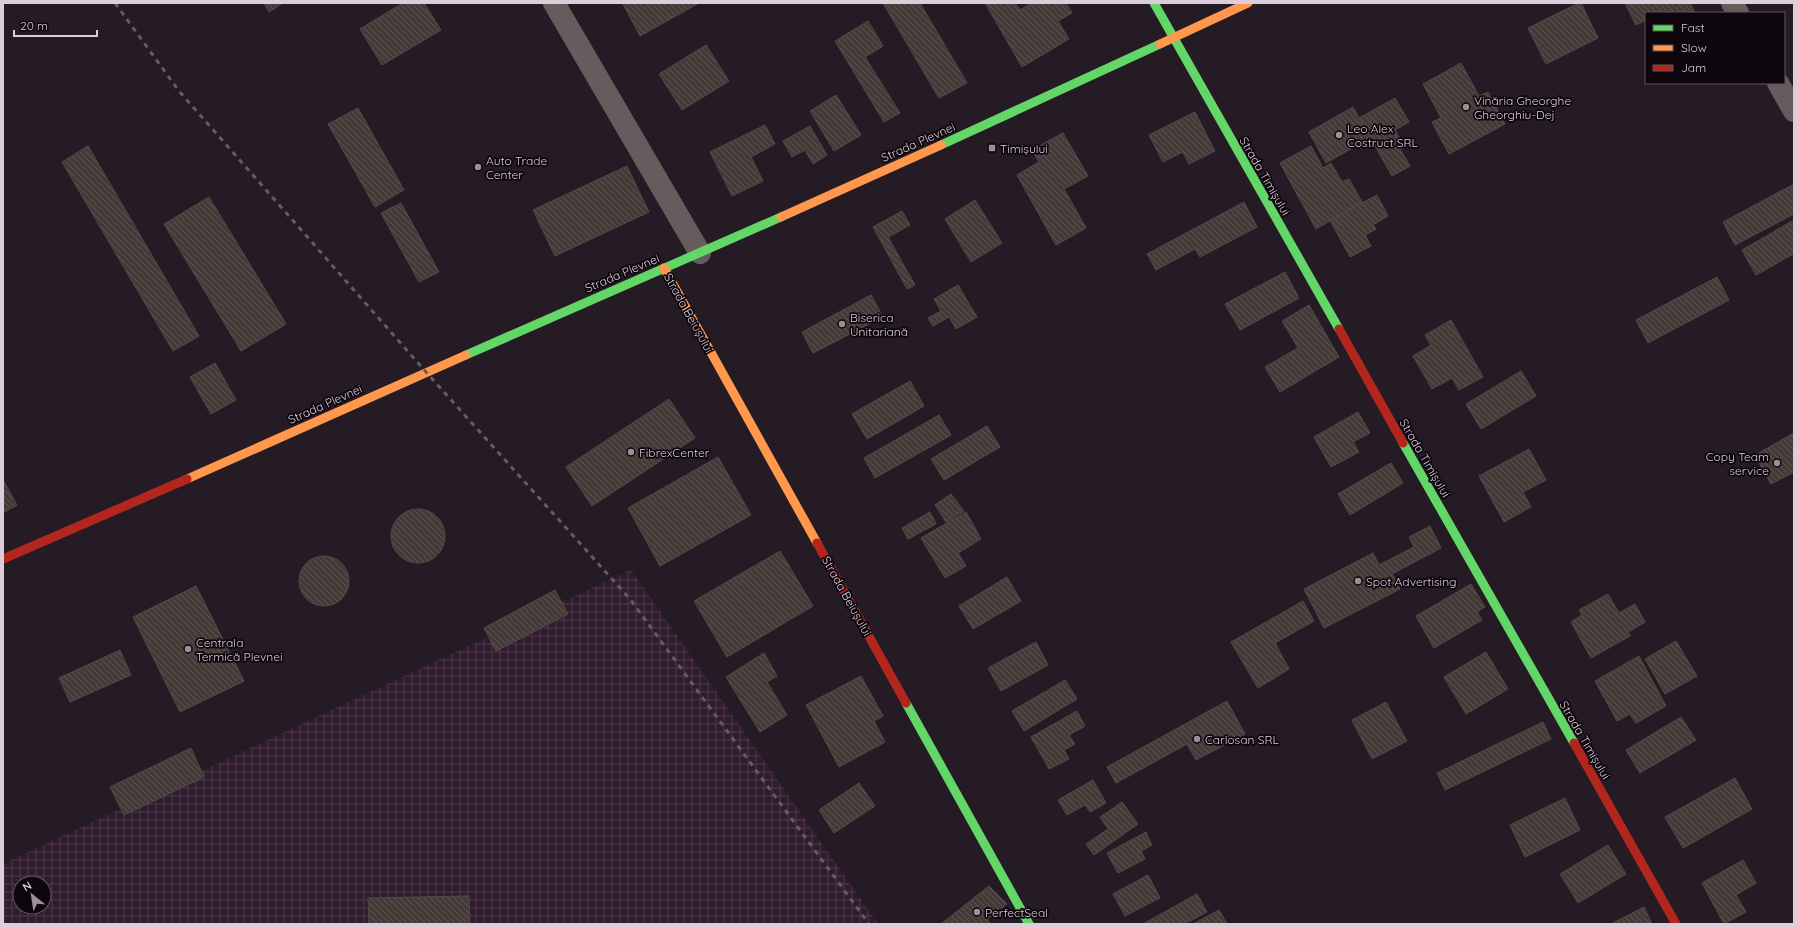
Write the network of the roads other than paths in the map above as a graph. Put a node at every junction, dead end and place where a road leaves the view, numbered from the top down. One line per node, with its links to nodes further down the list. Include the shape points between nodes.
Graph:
1 (554, 3): 9 (street)
2 (1154, 3): 6 (street, Strada Timișului)
3 (1248, 3): 6 (street, Strada Plevnei)
4 (1732, 3): 5 (street)
5 (1737, 12)
6 (1173, 37): 9 (street, Strada Plevnei); 13 (street, Strada Timișului)
7 (1779, 84): 8 (street)
8 (1794, 111)
9 (700, 253): 10 (street, Strada Plevnei)
10 (664, 268): 11 (street, Strada Plevnei); 12 (street, Strada Beiușului)
11 (3, 559)
12 (1029, 924)
13 (1676, 924)

